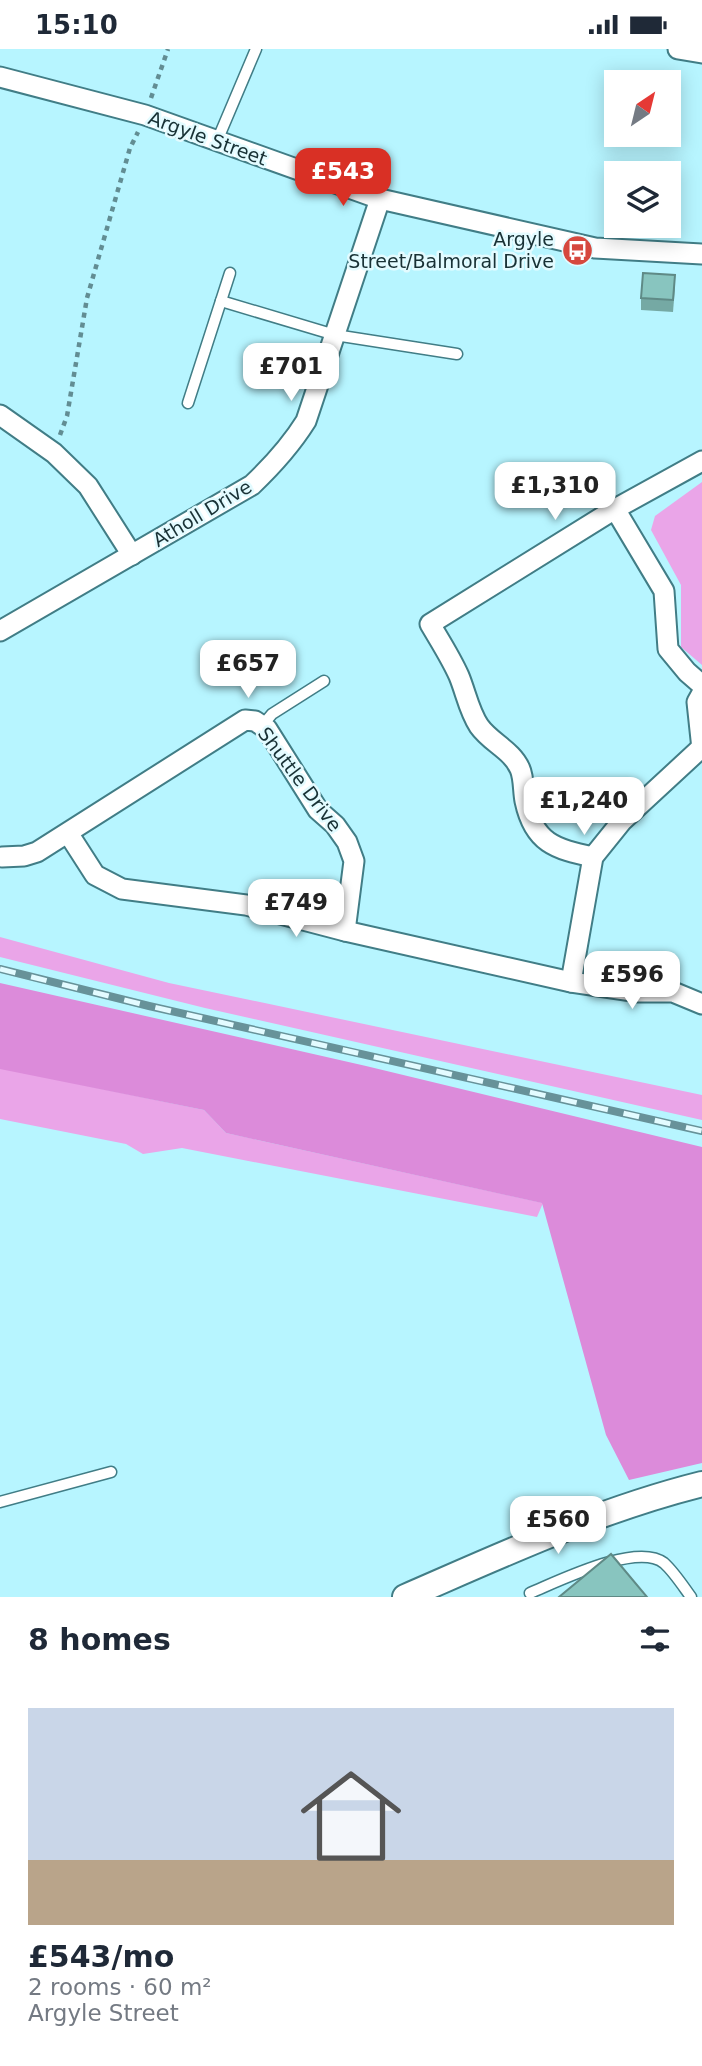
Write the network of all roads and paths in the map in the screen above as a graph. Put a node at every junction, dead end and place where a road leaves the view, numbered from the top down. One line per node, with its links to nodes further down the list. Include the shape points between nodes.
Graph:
1 (168, 49): 6 (path)
2 (256, 49): 7 (lane)
3 (678, 49): 4 (street)
4 (702, 53)
5 (0, 77): 6 (street, Argyle Street)
6 (145, 115): 7 (street, Argyle Street); 16 (path, via 130,148 87,298 67,416)
7 (217, 141): 8 (street, Argyle Street)
8 (380, 199): 9 (street, Argyle Street, via 595,249); 12 (street, Atholl Drive)
9 (702, 254)
10 (230, 273): 11 (lane)
11 (221, 301): 12 (lane); 14 (lane)
12 (335, 335): 13 (lane); 19 (street, Atholl Drive, via 306,421 275,463 252,485)
13 (457, 354)
14 (188, 403)
15 (0, 415): 16 (street, Atholl Drive)
16 (54, 453): 19 (street, Atholl Drive, via 88,486)
17 (702, 461): 18 (street)
18 (615, 509): 22 (street, via 664,591 668,649); 28 (street, via 430,624 481,729 511,754 521,770 529,818 544,839 561,851)
19 (132, 555): 20 (street, Atholl Drive)
20 (0, 631)
21 (324, 681): 24 (lane, via 272,714)
22 (702, 685)
23 (702, 693): 25 (street, via 697,702)
24 (262, 726): 26 (street, Shuttle Drive, via 245,720); 29 (street, Shuttle Drive, via 351,852 354,861)
25 (701, 749): 28 (street, via 622,821)
26 (68, 833): 27 (street, Shuttle Drive, via 37,852); 29 (street, via 95,875 122,888 246,905)
27 (2, 856)
28 (593, 857): 30 (street)
29 (345, 931): 30 (street)
30 (571, 982): 31 (street, via 673,992)
31 (702, 1004)
32 (111, 1472): 34 (lane)
33 (702, 1484): 36 (street, via 572,1525)
34 (0, 1502)
35 (530, 1593): 37 (lane, via 595,1567 641,1555 664,1563)
36 (405, 1597)
37 (691, 1597)

